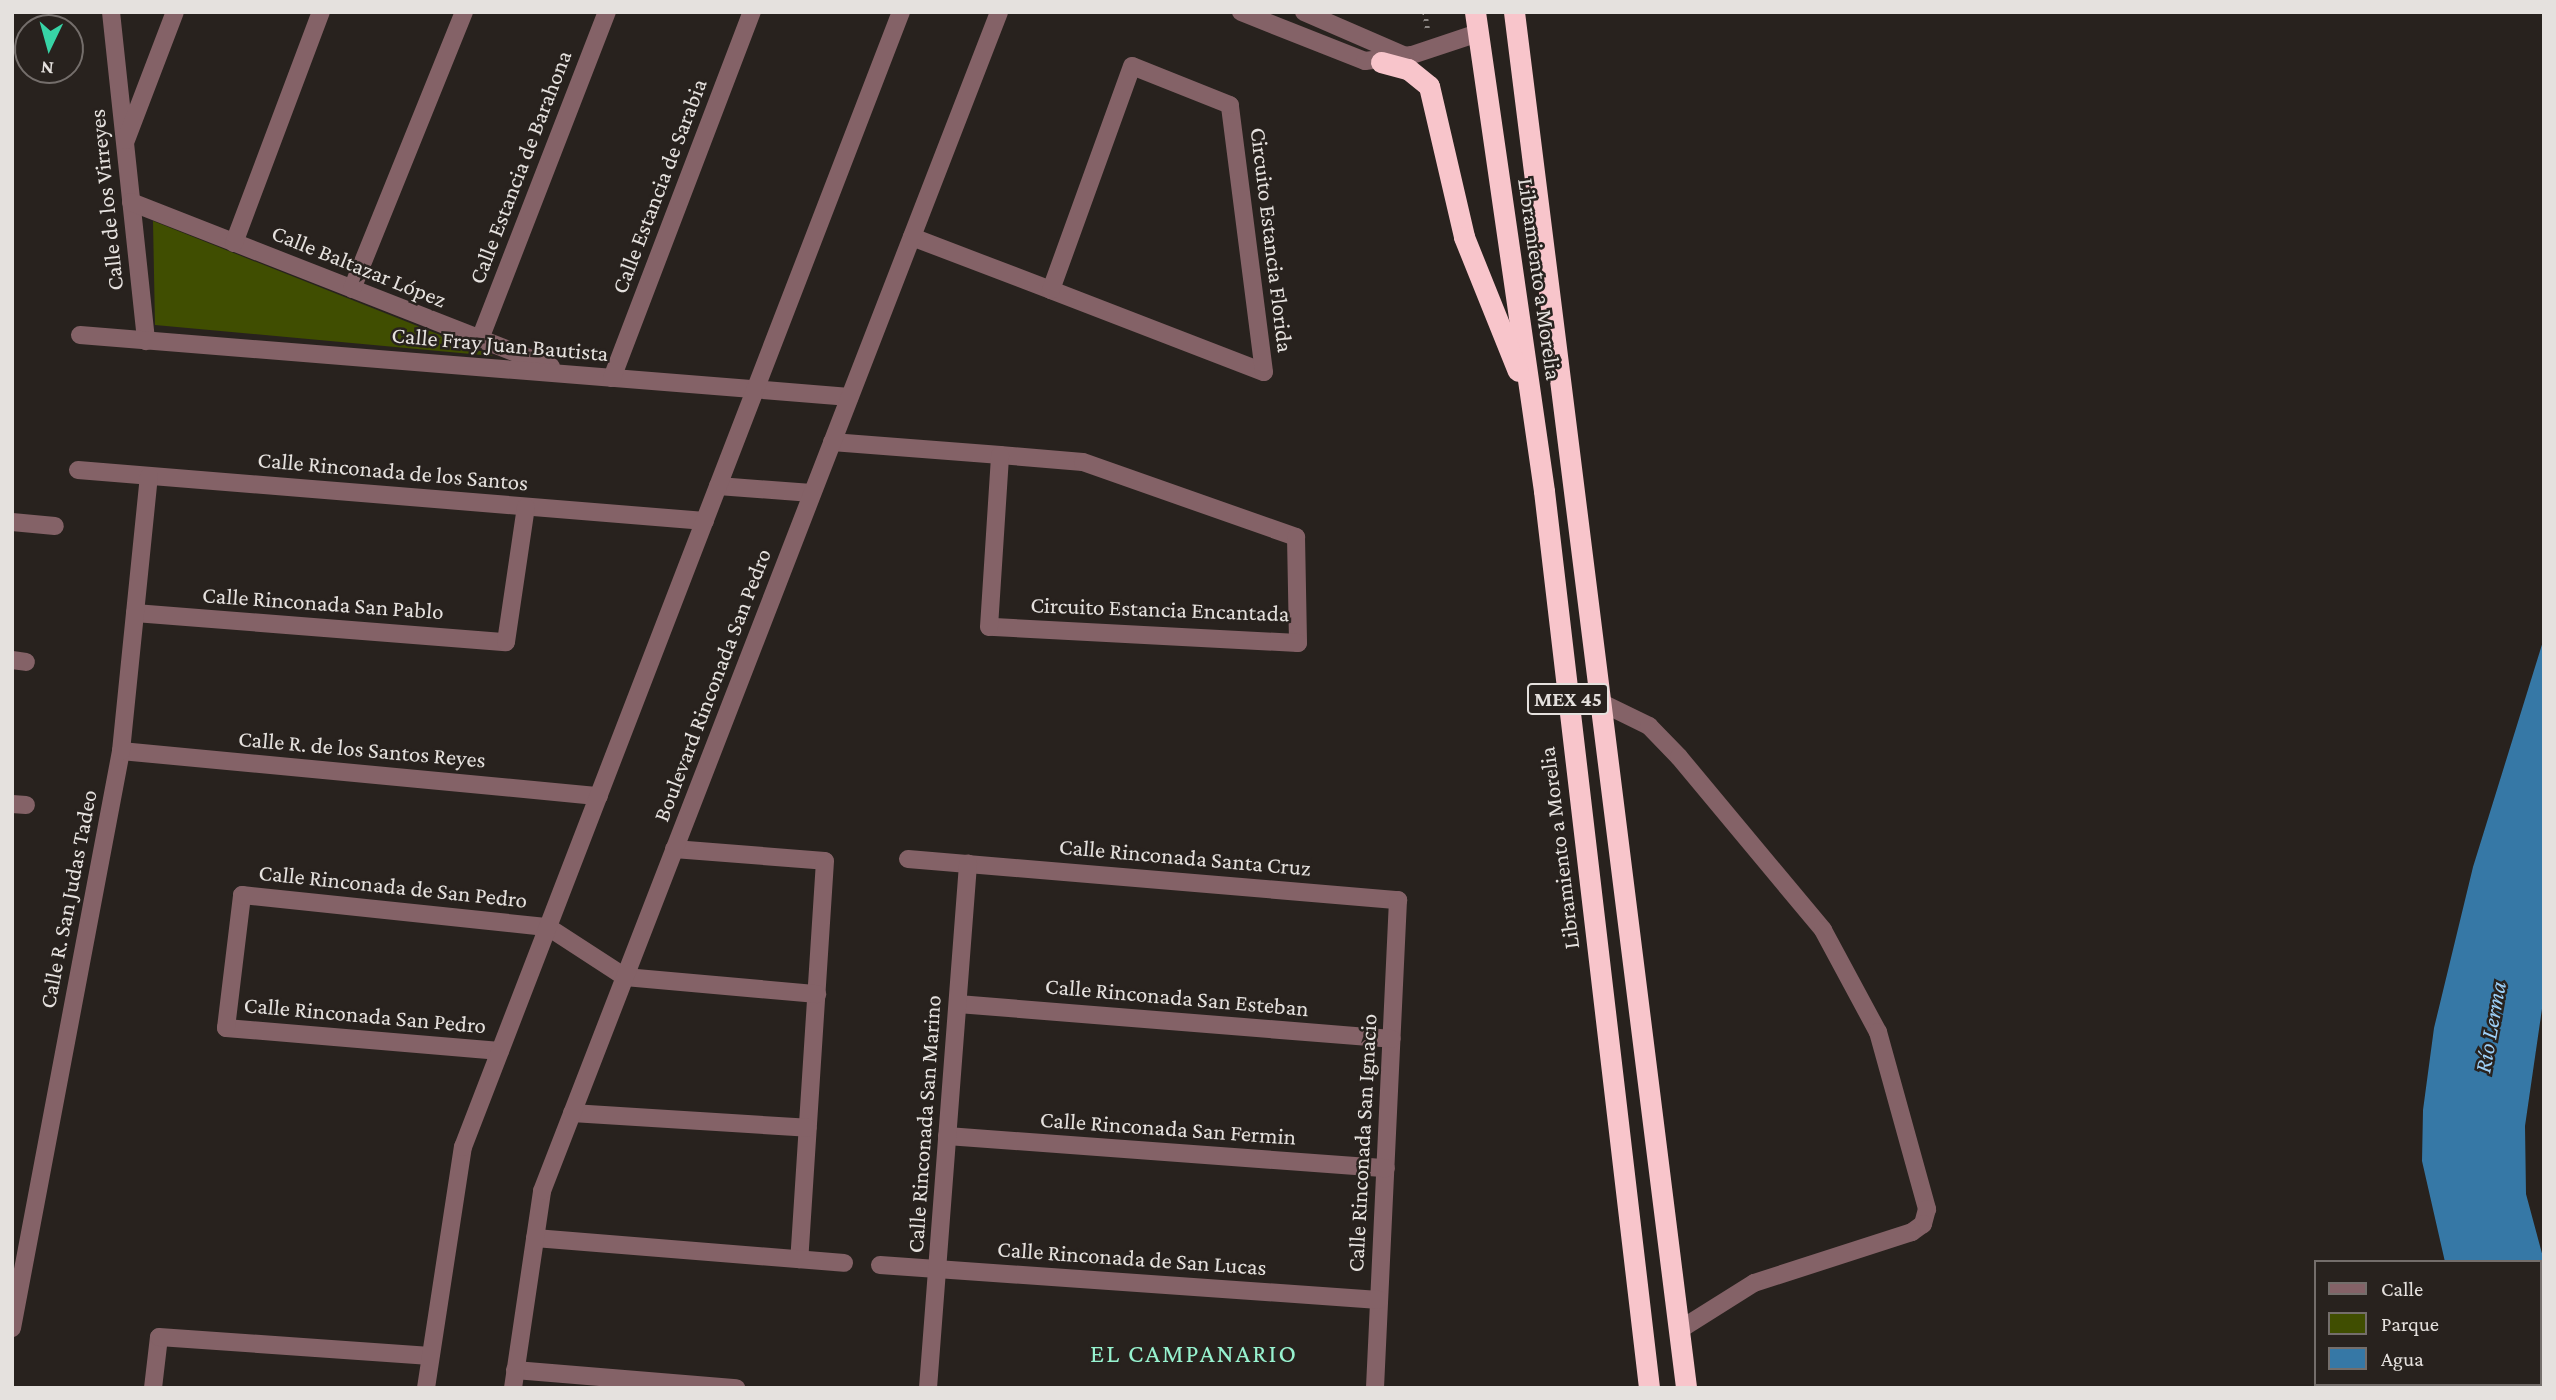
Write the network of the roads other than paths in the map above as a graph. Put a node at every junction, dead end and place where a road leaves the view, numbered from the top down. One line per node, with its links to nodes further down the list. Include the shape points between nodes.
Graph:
1 (111, 12): 15 (street, Calle de los Virreyes)
2 (175, 12): 15 (street)
3 (321, 12): 18 (street)
4 (464, 12): 19 (street)
5 (607, 12): 22 (street, Calle Estancia de Barahona)
6 (752, 12): 25 (street, Calle Estancia de Sarabia)
7 (901, 12): 26 (street)
8 (999, 12): 17 (street, Boulevard Rinconada San Pedro)
9 (1241, 12): 14 (street, via 1365,61)
10 (1304, 12): 13 (street)
11 (1514, 12): 40 (highway, Libramiento a Morelia / MEX 45)
12 (1476, 22): 13 (street); 28 (highway, Libramiento a Morelia / MEX 45)
13 (1405, 56): 14 (street)
14 (1381, 62): 28 (highway, via 1408,69 1429,86 1464,237)
15 (125, 143): 16 (street, Calle de los Virreyes)
16 (131, 202): 18 (street, Calle Baltazar López); 23 (street, Calle de los Virreyes)
17 (912, 237): 20 (street, Circuito Estancia Florida); 27 (street, Boulevard Rinconada San Pedro)
18 (234, 243): 19 (street, Calle Baltazar López)
19 (352, 289): 22 (street, Calle Baltazar López)
20 (1051, 290): 20 (street, Circuito Estancia Florida, via 1264,372 1230,105 1132,66)
21 (80, 335): 23 (street, Calle Fray Juan Bautista)
22 (480, 339): 24 (street, Calle Baltazar López)
23 (146, 341): 24 (street, Calle Fray Juan Bautista)
24 (569, 374): 25 (street, Calle Fray Juan Bautista)
25 (612, 378): 26 (street, Calle Fray Juan Bautista)
26 (756, 389): 27 (street, Calle Fray Juan Bautista); 33 (street)
27 (850, 397): 29 (street, Boulevard Rinconada San Pedro)
28 (1531, 404): 73 (highway, Libramiento a Morelia / MEX 45)
29 (832, 442): 30 (street, Circuito Estancia Encantada); 34 (street, Boulevard Rinconada San Pedro)
30 (1000, 455): 30 (street, Circuito Estancia Encantada, via 1083,462 1296,537 1298,643 989,627)
31 (78, 470): 32 (street, Calle Rinconada de los Santos)
32 (149, 476): 35 (street, Calle Rinconada de los Santos); 39 (street, Calle R. San Judas Tadeo)
33 (718, 486): 34 (street); 36 (street)
34 (812, 493): 43 (street, Boulevard Rinconada San Pedro)
35 (526, 507): 36 (street, Calle Rinconada de los Santos); 39 (street, Calle Rinconada San Pablo, via 506,642)
36 (705, 521): 42 (street)
37 (12, 522): 38 (street)
38 (55, 526)
39 (135, 613): 41 (street, Calle R. San Judas Tadeo)
40 (1600, 702): 65 (highway, Libramiento a Morelia / MEX 45); 65 (street, via 1649,726 1823,930 1878,1032 1927,1209 1923,1224 1912,1232 1754,1283)
41 (121, 751): 42 (street, Calle R. de los Santos Reyes); 64 (street, Calle R. San Judas Tadeo)
42 (598, 796): 47 (street)
43 (674, 849): 48 (street, Boulevard Rinconada San Pedro); 49 (street, via 825,861)
44 (908, 859): 45 (street, Calle Rinconada Santa Cruz)
45 (968, 864): 46 (street, Calle Rinconada Santa Cruz); 50 (street, Calle Rinconada San Marino)
46 (1398, 900): 52 (street, Calle Rinconada San Ignacio)
47 (548, 927): 48 (street); 51 (street, Calle Rinconada de San Pedro, via 242,895); 53 (street)
48 (625, 977): 49 (street); 54 (street, Boulevard Rinconada San Pedro)
49 (817, 994): 55 (street)
50 (957, 1004): 52 (street, Calle Rinconada San Esteban); 56 (street, Calle Rinconada San Marino)
51 (226, 1028): 53 (street, Calle Rinconada San Pedro)
52 (1392, 1039): 57 (street, Calle Rinconada San Ignacio)
53 (500, 1051): 66 (street, via 463,1147)
54 (572, 1113): 55 (street); 58 (street, Boulevard Rinconada San Pedro, via 542,1191)
55 (808, 1128): 59 (street)
56 (947, 1136): 57 (street, Calle Rinconada San Fermin); 62 (street, Calle Rinconada San Marino)
57 (1386, 1168): 63 (street, Calle Rinconada San Ignacio)
58 (535, 1238): 59 (street); 67 (street, Boulevard Rinconada San Pedro)
59 (799, 1259): 60 (street)
60 (844, 1263)
61 (880, 1265): 62 (street, Calle Rinconada de San Lucas)
62 (937, 1269): 63 (street, Calle Rinconada de San Lucas); 71 (street, Calle Rinconada San Marino)
63 (1379, 1300): 72 (street, Calle Rinconada San Ignacio)
64 (12, 1328)
65 (1679, 1330): 74 (highway, Libramiento a Morelia / MEX 45)
66 (430, 1356): 68 (street, via 159,1337); 69 (street)
67 (514, 1379): 70 (street)
68 (153, 1388)
69 (426, 1388)
70 (736, 1388)
71 (928, 1388)
72 (1375, 1388)
73 (1649, 1388)
74 (1686, 1388)

